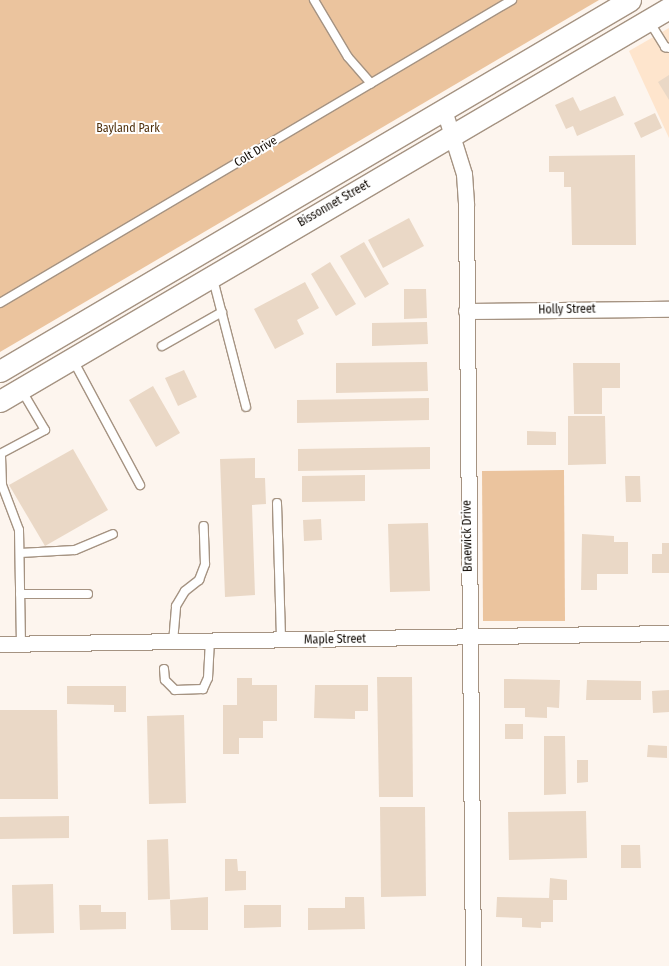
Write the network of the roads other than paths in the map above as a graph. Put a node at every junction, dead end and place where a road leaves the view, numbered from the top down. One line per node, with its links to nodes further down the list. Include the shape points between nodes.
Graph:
1 (314, 0): 9 (lane, via 348,58)
2 (512, 0): 9 (lane, Colt Drive)
3 (630, 0): 5 (main road)
4 (669, 8): 6 (main road, Bissonnet Street)
5 (608, 13): 7 (main road); 10 (main road)
6 (648, 20): 7 (main road, Bissonnet Street); 8 (lane, via 665,47)
7 (619, 37): 11 (main road, Bissonnet Street)
8 (669, 48)
9 (371, 83): 15 (lane, Colt Drive)
10 (444, 110): 11 (street, Braewick Drive); 12 (main road)
11 (454, 136): 13 (main road, Bissonnet Street); 17 (street, Braewick Drive, via 464,174)
12 (245, 225): 13 (main road); 19 (main road)
13 (258, 247): 14 (main road, Bissonnet Street)
14 (212, 275): 18 (lane); 21 (main road, Bissonnet Street)
15 (0, 303)
16 (669, 308): 17 (street, Holly Street)
17 (466, 311): 35 (street, Braewick Drive)
18 (222, 312): 20 (lane); 25 (lane)
19 (42, 346): 21 (main road); 22 (main road)
20 (162, 346)
21 (64, 363): 23 (main road, Bissonnet Street); 27 (lane)
22 (0, 371)
23 (21, 389): 24 (main road, Bissonnet Street); 26 (lane, via 44,430)
24 (0, 401)
25 (246, 407)
26 (1, 455): 31 (lane, via 2,485 19,530)
27 (140, 485)
28 (277, 503): 36 (lane)
29 (204, 526): 37 (lane, via 205,564 199,580 185,592 176,606)
30 (113, 534): 31 (lane, via 75,550)
31 (20, 553): 32 (lane)
32 (20, 594): 33 (lane); 40 (lane)
33 (88, 594)
34 (669, 634): 35 (street, Maple Street)
35 (470, 639): 36 (street, Maple Street); 42 (street, Braewick Drive)
36 (282, 641): 38 (street, Maple Street)
37 (173, 642): 38 (street, Maple Street); 40 (street, Maple Street)
38 (210, 642): 41 (lane, via 208,678 203,689 175,690 165,680)
39 (0, 644): 40 (street, Maple Street)
40 (21, 644)
41 (164, 669)
42 (473, 966)

